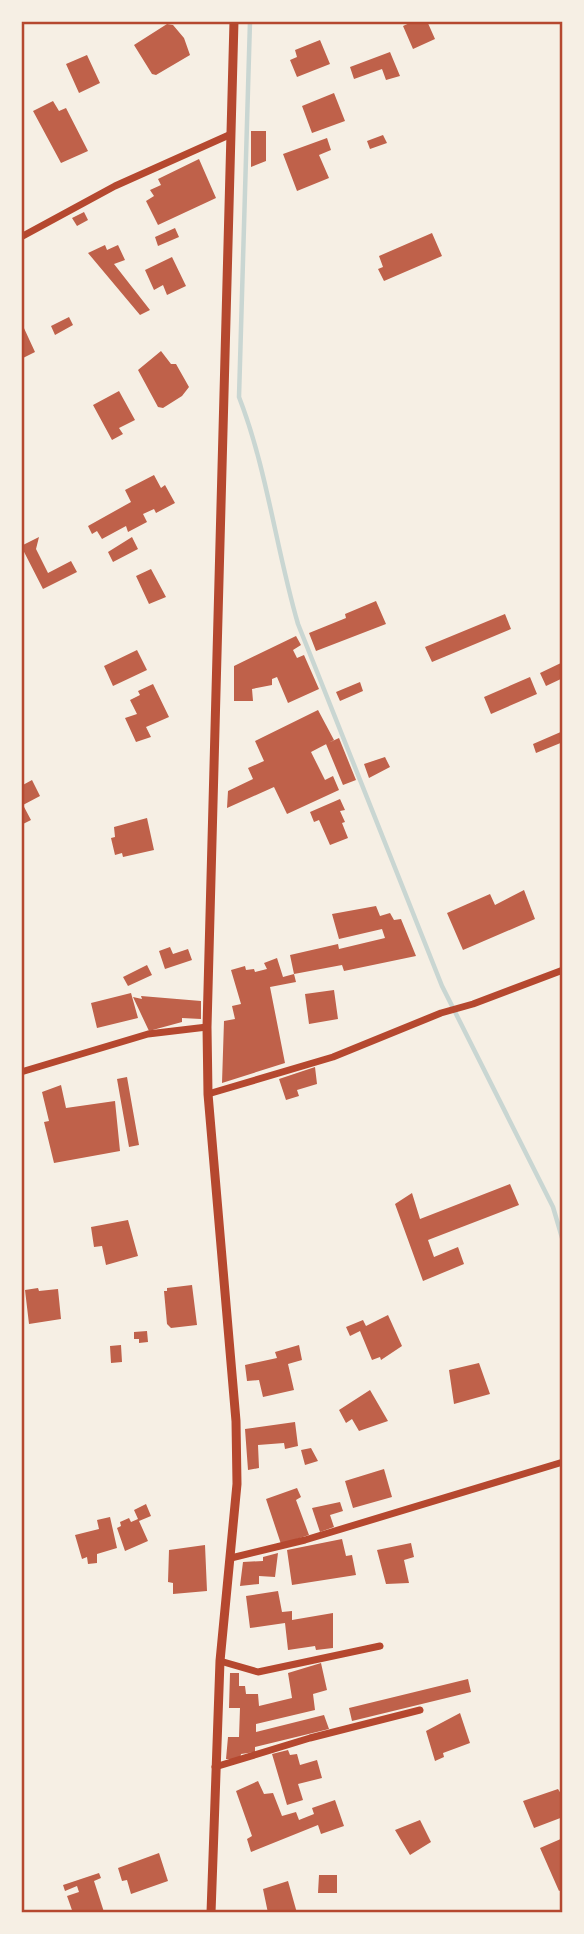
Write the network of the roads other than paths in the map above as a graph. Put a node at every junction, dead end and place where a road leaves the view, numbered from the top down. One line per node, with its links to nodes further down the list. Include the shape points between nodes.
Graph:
1 (234, 21): 2 (street)
2 (229, 135): 3 (street, via 115,186); 5 (street)
3 (21, 237)
4 (563, 970): 7 (street, via 333,1057)
5 (207, 1027): 6 (street, via 148,1034); 7 (street)
6 (21, 1072)
7 (208, 1094): 9 (street, via 236,1421)
8 (563, 1462): 9 (street)
9 (231, 1558): 11 (street)
10 (380, 1646): 11 (street, via 258,1672)
11 (220, 1661): 13 (street)
12 (420, 1710): 13 (street)
13 (214, 1767): 14 (street)
14 (211, 1913)

